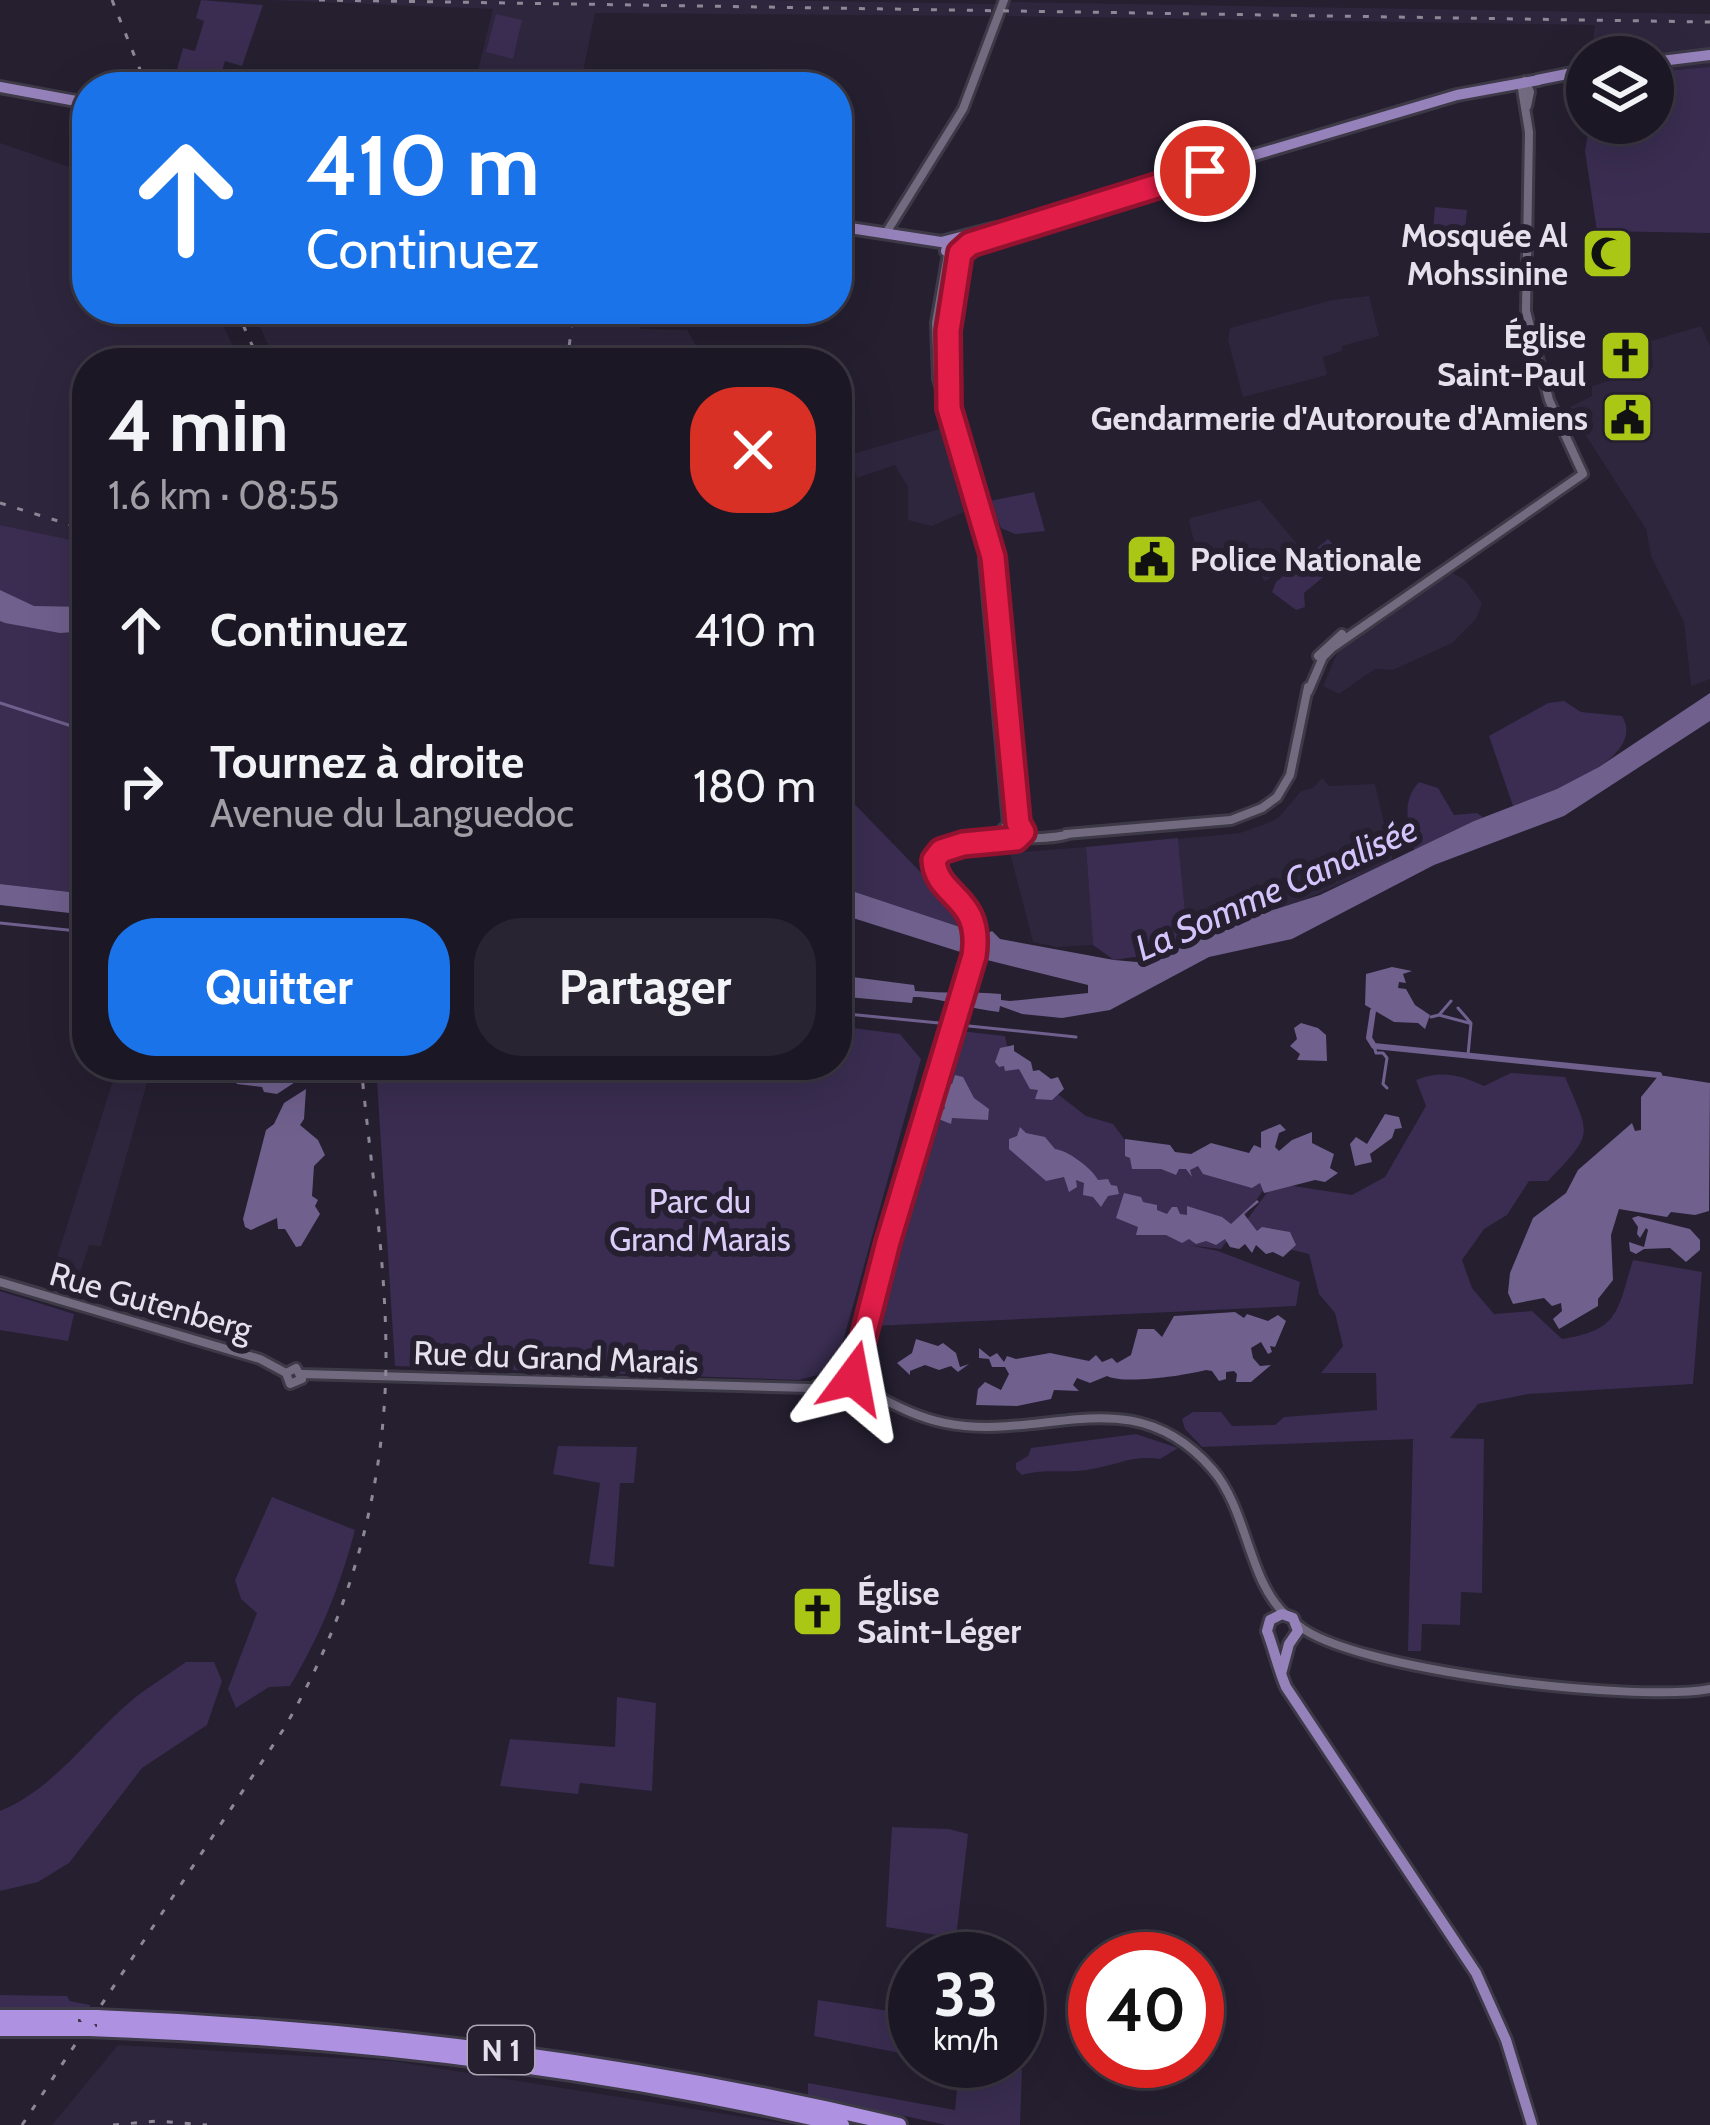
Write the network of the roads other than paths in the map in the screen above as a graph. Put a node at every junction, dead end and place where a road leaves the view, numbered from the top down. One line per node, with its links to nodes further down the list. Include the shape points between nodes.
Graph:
1 (1004, 0): 9 (street, via 963,109)
2 (1710, 56): 3 (main road)
3 (1674, 60)
4 (1566, 74): 5 (main road)
5 (1528, 82): 10 (main road, via 1457,95); 11 (street, via 1526,304 1549,400 1583,474 1321,655 1290,776 1262,808 1231,820 1070,834)
6 (0, 84): 7 (main road)
7 (72, 96)
8 (852, 232): 9 (main road)
9 (885, 237): 10 (main road)
10 (953, 248): 11 (street, via 936,360 988,547)
11 (1014, 830): 13 (street, via 948,848 934,860 936,874 968,908 974,956)
12 (0, 1282): 14 (street, Rue Gutenberg)
13 (858, 1348): 15 (street); 16 (street)
14 (302, 1374): 17 (street, Rue du Grand Marais)
15 (836, 1376): 16 (street); 17 (street, Rue du Grand Marais); 18 (street)
16 (853, 1378): 19 (street); 20 (street)
17 (809, 1388): 18 (street, Rue du Grand Marais)
18 (836, 1391): 19 (street, Rue du Grand Marais)
19 (849, 1393): 20 (street, Rue du Grand Marais)
20 (879, 1396): 21 (street, via 942,1423 1114,1417 1175,1437 1229,1492)
21 (1269, 1593): 22 (street); 23 (street)
22 (1286, 1615): 23 (main road); 24 (main road)
23 (1270, 1620): 26 (main road)
24 (1297, 1624): 25 (street); 27 (main road)
25 (1318, 1638): 27 (street); 29 (street, via 1479,1676 1664,1695)
26 (1274, 1642): 27 (main road); 28 (main road)
27 (1291, 1642): 28 (main road)
28 (1281, 1673): 35 (main road, via 1476,1973)
29 (1710, 1689)
30 (0, 2017): 31 (highway, N 1)
31 (88, 2023): 32 (highway, N 1); 33 (highway, N 1, via 520,2065); 34 (highway, N 1, via 325,2031 522,2053)
32 (0, 2029)
33 (842, 2125)
34 (899, 2125)
35 (1532, 2125)

